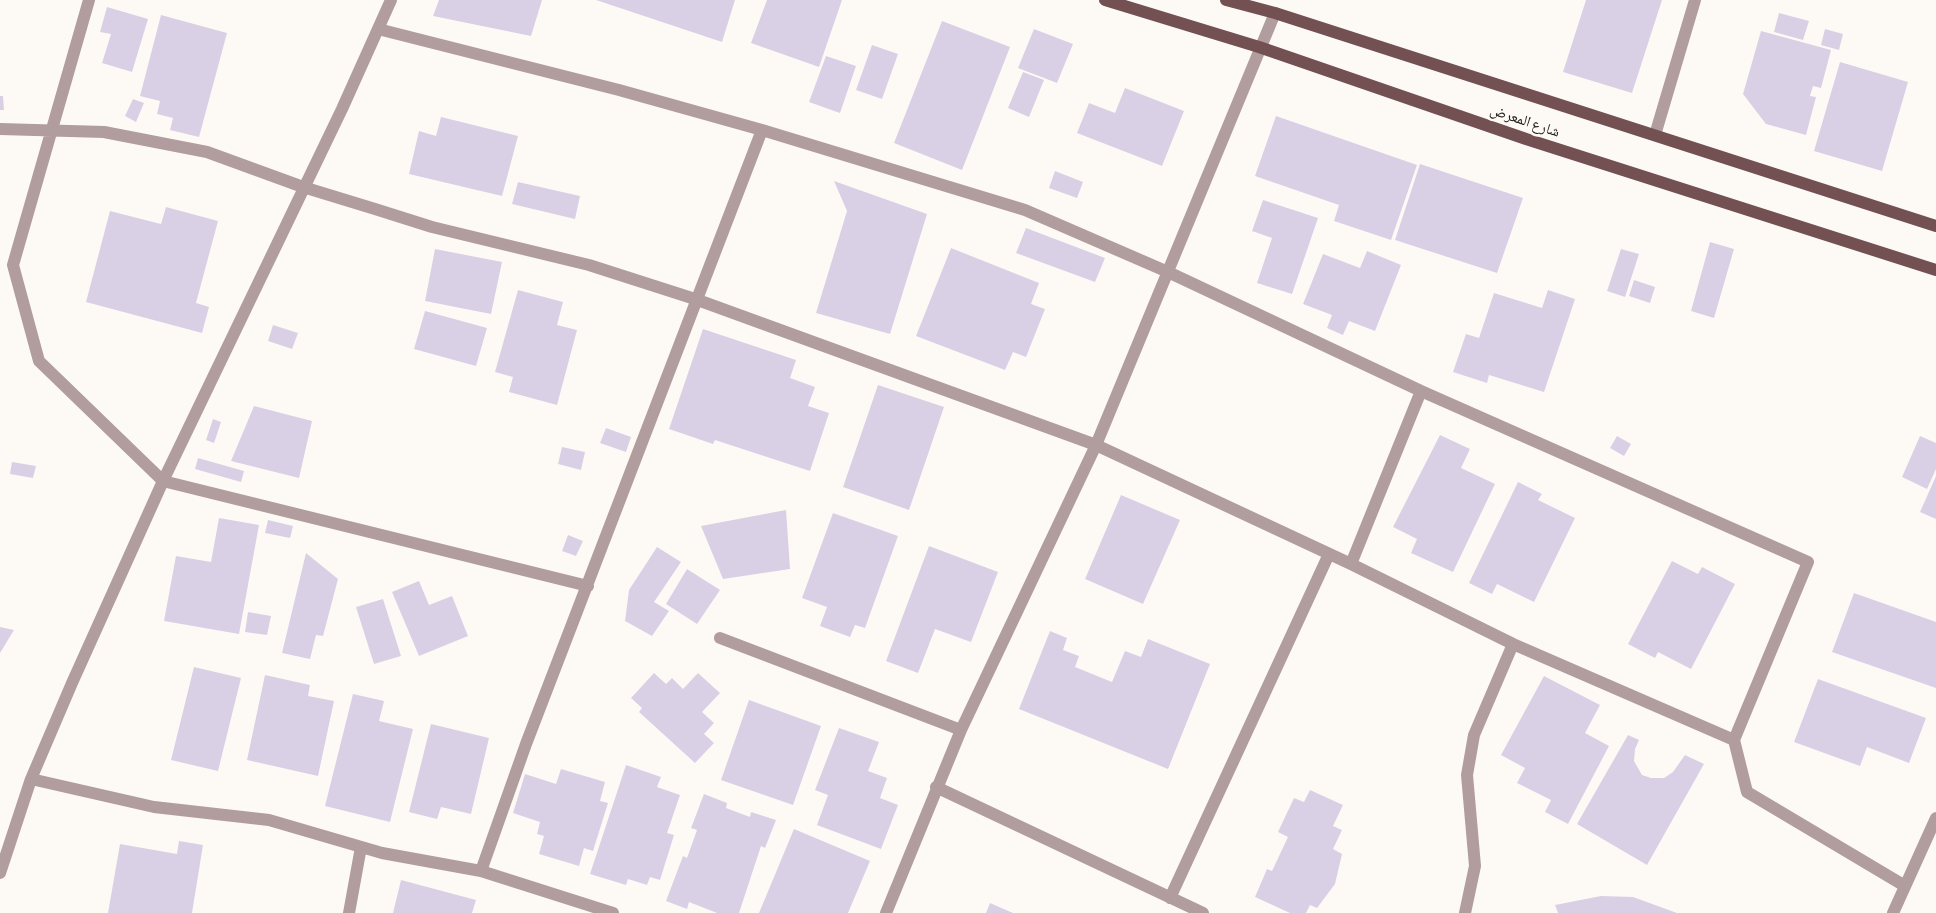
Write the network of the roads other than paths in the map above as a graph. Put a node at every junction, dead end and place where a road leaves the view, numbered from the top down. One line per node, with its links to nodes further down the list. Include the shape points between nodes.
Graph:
1 (89, 0): 11 (street)
2 (391, 0): 8 (street)
3 (1105, 0): 9 (main road, شارع المعرض)
4 (1226, 0): 6 (main road, شارع المعرض)
5 (1695, 0): 13 (street)
6 (1249, 3): 7 (main road, شارع المعرض)
7 (1275, 13): 9 (street); 13 (main road, شارع المعرض)
8 (378, 29): 12 (street); 14 (street)
9 (1259, 47): 16 (main road, شارع المعرض, via 1526,139); 17 (street)
10 (0, 129): 11 (street)
11 (52, 129): 14 (street, via 104,132 207,152); 21 (street, via 13,265 39,361)
12 (762, 130): 17 (street, via 1025,210); 18 (street)
13 (1655, 136): 15 (main road, شارع المعرض)
14 (303, 187): 18 (street, via 432,227 589,265); 21 (street)
15 (1936, 226)
16 (1936, 270)
17 (1168, 272): 19 (street); 20 (street)
18 (695, 299): 20 (street); 24 (street, via 678,352)
19 (1421, 391): 23 (street); 28 (street, via 1808,562)
20 (1096, 446): 22 (street); 27 (street)
21 (163, 481): 24 (street); 29 (street)
22 (1329, 554): 23 (street); 36 (street)
23 (1351, 564): 26 (street)
24 (588, 586): 33 (street)
25 (720, 638): 27 (street)
26 (1513, 644): 28 (street); 41 (street, via 1474,736 1467,774 1475,866)
27 (961, 730): 30 (street)
28 (1734, 740): 35 (street, via 1747,792)
29 (32, 779): 32 (street, via 154,806 269,820); 34 (street)
30 (936, 787): 36 (street); 39 (street)
31 (1936, 818): 35 (street)
32 (361, 847): 33 (street); 37 (street)
33 (480, 871): 38 (street)
34 (0, 873)
35 (1905, 886): 42 (street)
36 (1170, 898): 40 (street)
37 (349, 913)
38 (613, 913)
39 (886, 913)
40 (1203, 913)
41 (1465, 913)
42 (1893, 913)

